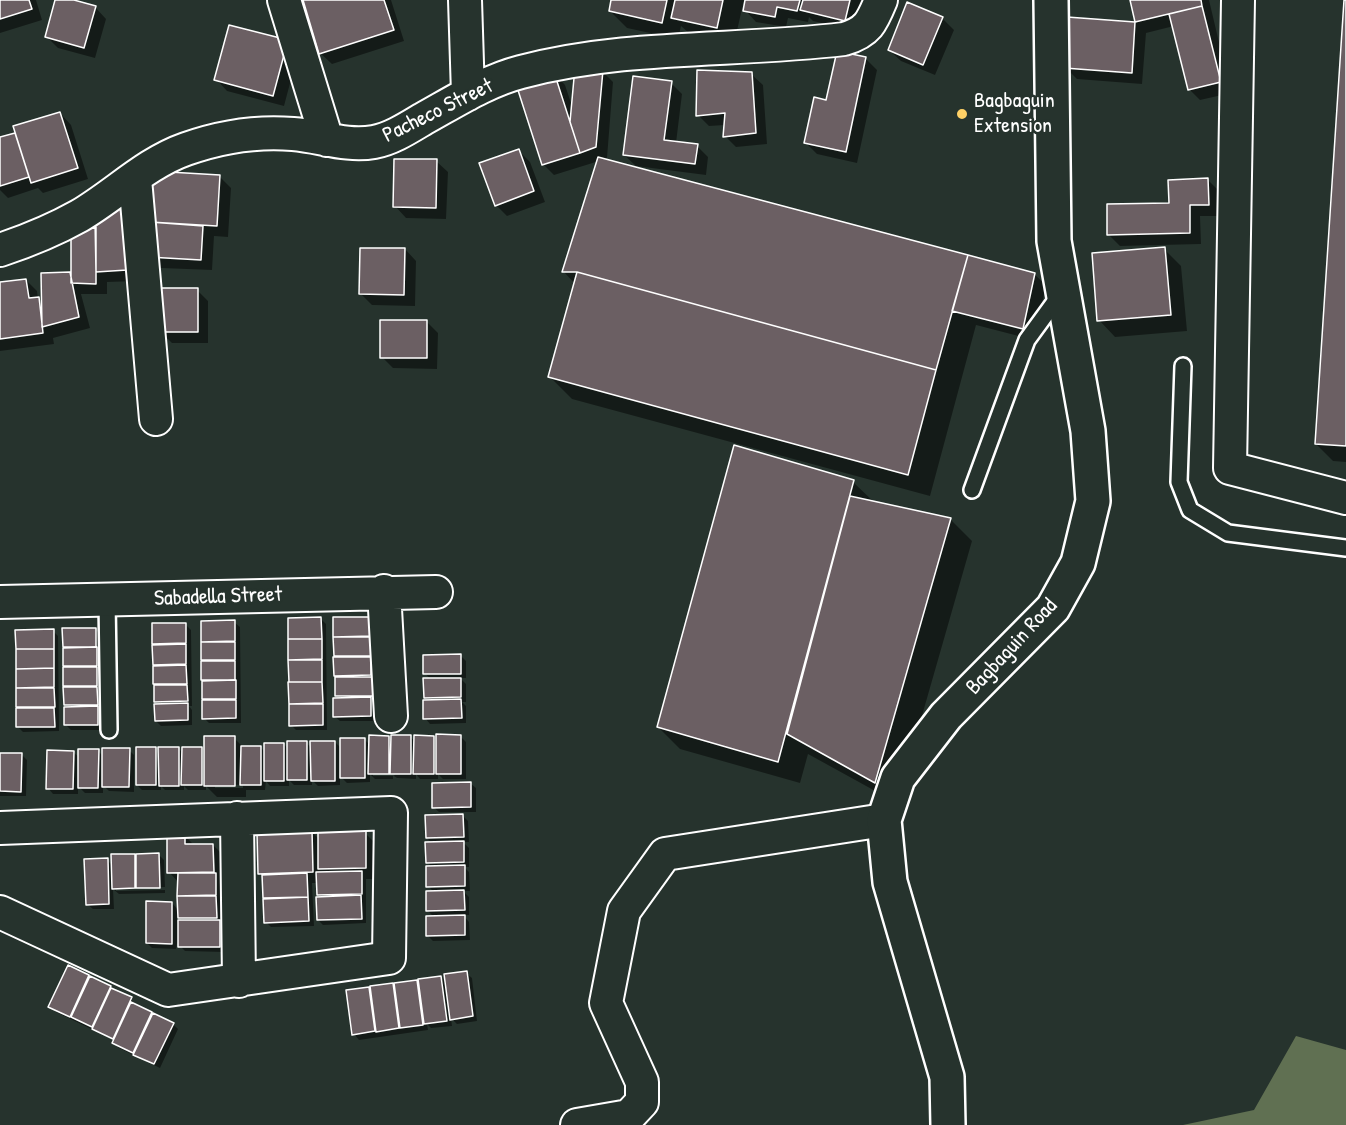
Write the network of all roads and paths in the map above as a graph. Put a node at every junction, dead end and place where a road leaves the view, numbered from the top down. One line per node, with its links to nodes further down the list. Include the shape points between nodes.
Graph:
1 (284, 0): 7 (street)
2 (465, 0): 6 (street)
3 (881, 0): 6 (street, Pacheco Street, via 873,20 860,34 844,39 606,54 515,73)
4 (1051, 0): 10 (street, Bagbaguin Road, via 1054,241)
5 (1238, 0): 14 (street, via 1230,468)
6 (468, 94): 7 (street, Pacheco Street, via 375,142)
7 (327, 140): 8 (street, Pacheco Street, via 293,134 218,139 160,161)
8 (135, 179): 9 (street, Pacheco Street, via 80,216 41,236); 12 (street)
9 (1, 248)
10 (1064, 289): 13 (lane, via 1027,340); 23 (street, Bagbaguin Road, via 1088,430 1093,501 1078,563 1053,608 946,716 898,778)
11 (1183, 366): 15 (lane, via 1179,482 1190,510 1228,533)
12 (156, 419)
13 (972, 490)
14 (1346, 498)
15 (1346, 548)
16 (384, 591): 17 (street, Sabadella Street); 18 (street, Sabadella Street); 20 (street)
17 (436, 592)
18 (107, 600): 19 (street, Sabadella Street); 21 (lane)
19 (0, 602)
20 (391, 716)
21 (109, 730)
22 (237, 818): 24 (street); 26 (street); 26 (street, via 391,813 390,958)
23 (884, 820): 27 (street, via 665,854 624,911 606,1003 642,1082 642,1102 629,1116); 28 (street, Bagbaguin Road, via 890,882 947,1077)
24 (0, 828)
25 (0, 912): 26 (street, via 168,990)
26 (239, 981)
27 (577, 1125)
28 (948, 1125)

